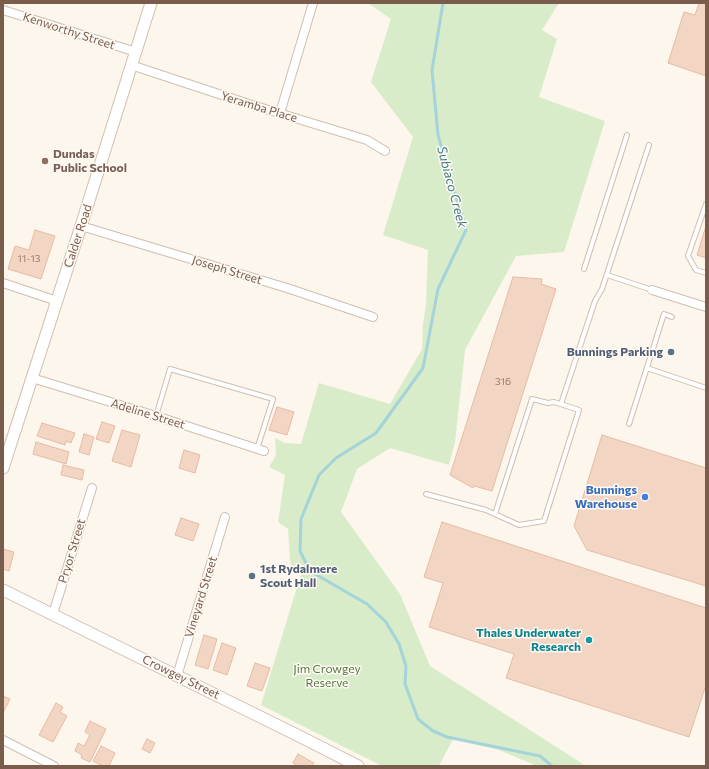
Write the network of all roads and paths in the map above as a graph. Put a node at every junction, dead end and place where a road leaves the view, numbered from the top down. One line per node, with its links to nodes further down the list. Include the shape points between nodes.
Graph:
1 (151, 3): 4 (street, Calder Road)
2 (313, 3): 6 (street)
3 (3, 10): 4 (street, Kenworthy Street)
4 (136, 52): 5 (street, Calder Road)
5 (131, 66): 6 (street, Yeramba Place); 11 (street, Calder Road)
6 (280, 113): 9 (street, Yeramba Place, via 367,140)
7 (628, 135): 12 (lane)
8 (648, 145): 14 (lane)
9 (385, 151)
10 (706, 204): 13 (lane, via 688,256 696,270)
11 (81, 226): 17 (street, Calder Road); 19 (street, Joseph Street, via 287,288)
12 (584, 269)
13 (706, 273)
14 (607, 274): 16 (lane); 24 (lane, via 595,300)
15 (3, 283): 17 (street)
16 (652, 290): 18 (street)
17 (57, 301): 22 (street, Calder Road)
18 (706, 307)
19 (373, 317)
20 (672, 317): 21 (lane, via 664,314)
21 (646, 368): 23 (lane); 26 (lane)
22 (32, 378): 25 (street, Adeline Street); 28 (street, Calder Road)
23 (706, 388)
24 (561, 404): 31 (lane, via 532,399); 31 (lane, via 579,410 544,521 519,525)
25 (156, 416): 27 (street, Adeline Street); 27 (lane, via 170,369 273,399)
26 (629, 424)
27 (260, 450)
28 (3, 468)
29 (92, 488): 34 (street, Pryor Street)
30 (426, 494): 31 (lane)
31 (495, 514)
32 (225, 517): 35 (street, Vineyard Street)
33 (3, 590): 34 (street, Crowgey Street)
34 (53, 614): 35 (street, Crowgey Street)
35 (177, 676): 37 (street, Crowgey Street)
36 (3, 740): 38 (street)
37 (350, 764)
38 (54, 766)

